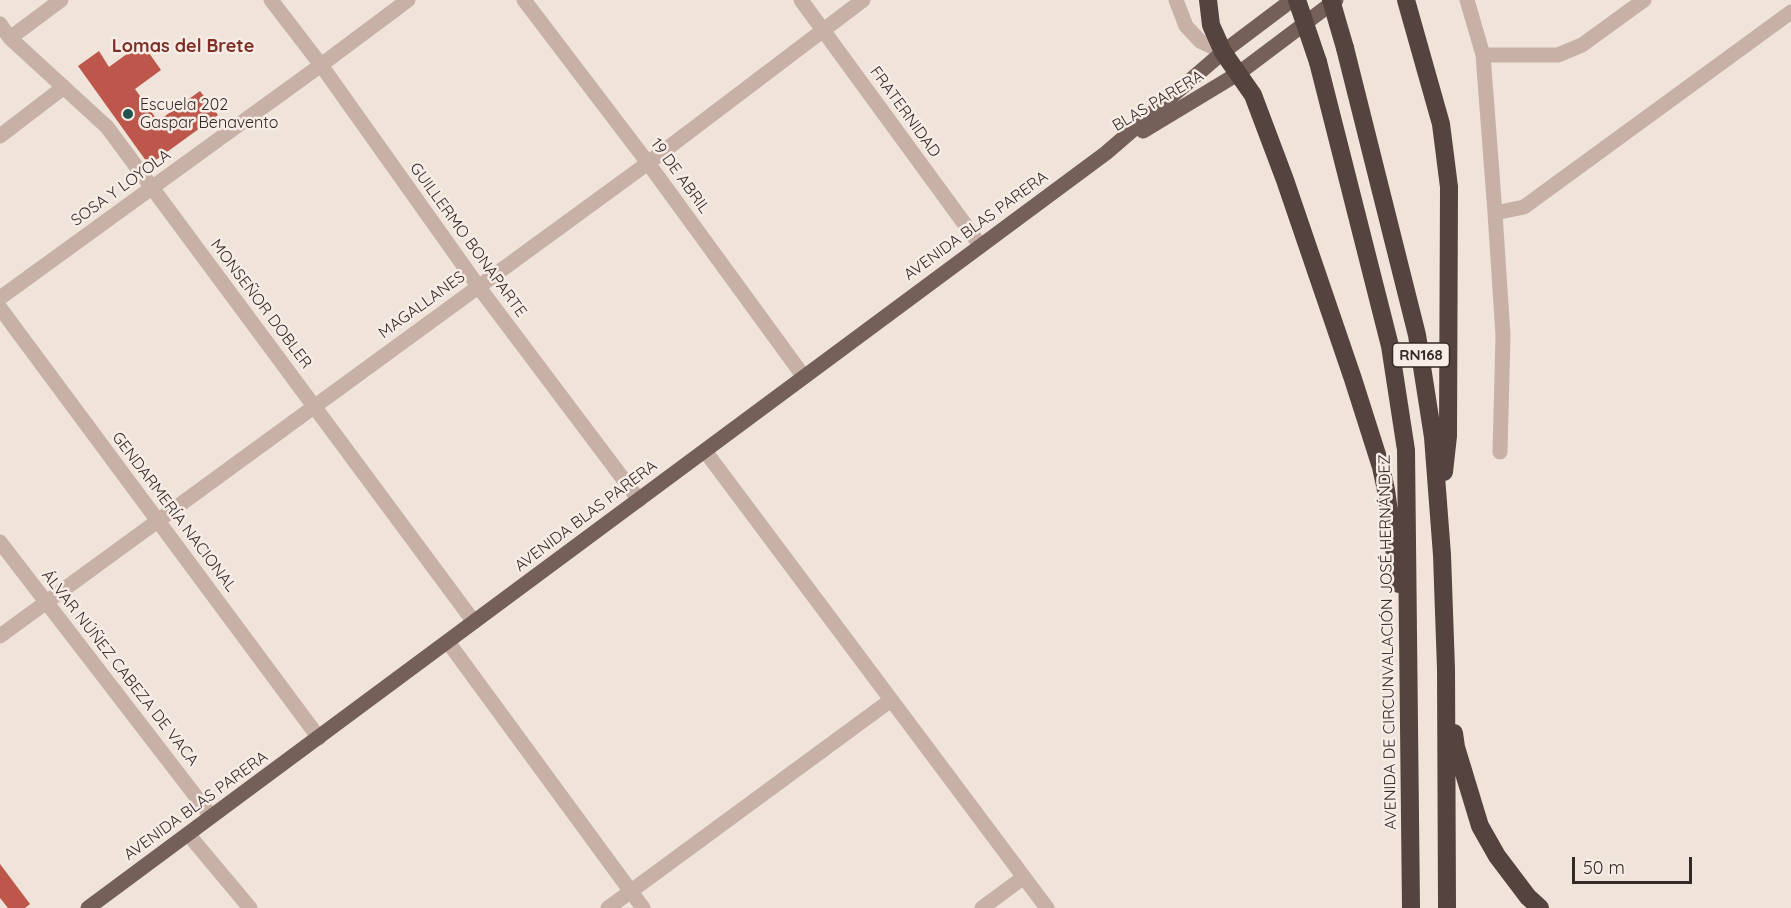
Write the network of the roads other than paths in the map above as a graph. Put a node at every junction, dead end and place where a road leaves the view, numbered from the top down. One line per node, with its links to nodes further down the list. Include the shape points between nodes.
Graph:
1 (61, 0): 19 (street)
2 (271, 0): 22 (street, GUILLERMO BONAPARTE)
3 (408, 0): 22 (street, SOSA Y LOYOLA)
4 (524, 0): 27 (street, 19 DE ABRIL)
5 (801, 0): 18 (street, FRATERNIDAD)
6 (863, 0): 18 (street, MAGALLANES)
7 (1176, 0): 20 (street, via 1186,26 1200,41)
8 (1208, 0): 20 (highway, via 1211,25)
9 (1292, 0): 20 (main road, BLAS PARERA)
10 (1297, 0): 46 (highway, AVENIDA DE CIRCUNVALACIÓN JOSÉ HERNÁNDEZ / RN168, bridge, via 1318,62 1390,346 1406,450)
11 (1331, 0): 39 (highway, RN168, bridge, via 1417,335 1433,437)
12 (1336, 0): 23 (main road, BLAS PARERA)
13 (1406, 0): 39 (highway, via 1442,124 1449,187 1448,436)
14 (1467, 0): 21 (street)
15 (1644, 0): 21 (street, via 1582,45 1558,55)
16 (1791, 12): 29 (street, via 1524,207)
17 (0, 24): 19 (street, MONSEÑOR DOBLER)
18 (823, 30): 27 (street, MAGALLANES); 30 (street, FRATERNIDAD)
19 (10, 38): 24 (street, MONSEÑOR DOBLER)
20 (1223, 52): 23 (highway); 26 (main road, BLAS PARERA)
21 (1484, 55): 29 (street)
22 (321, 65): 28 (street, SOSA Y LOYOLA); 31 (street, GUILLERMO BONAPARTE)
23 (1239, 74): 26 (main road, BLAS PARERA); 46 (highway, via 1252,95 1285,180 1381,467)
24 (64, 87): 25 (street); 28 (street, MONSEÑOR DOBLER, via 107,127)
25 (0, 136)
26 (1106, 153): 30 (main road, AVENIDA BLAS PARERA)
27 (648, 163): 31 (street, MAGALLANES); 34 (street, 19 DE ABRIL)
28 (151, 189): 32 (street, SOSA Y LOYOLA); 35 (street, MONSEÑOR DOBLER)
29 (1495, 213): 37 (street, via 1503,335)
30 (980, 245): 34 (main road, AVENIDA BLAS PARERA)
31 (478, 286): 35 (street, MAGALLANES); 38 (street, GUILLERMO BONAPARTE)
32 (0, 298)
33 (0, 308): 40 (street, GENDARMERÍA NACIONAL)
34 (804, 377): 36 (main road, AVENIDA BLAS PARERA)
35 (314, 406): 40 (street, MAGALLANES); 43 (street, MONSEÑOR DOBLER)
36 (705, 451): 38 (main road, AVENIDA BLAS PARERA); 48 (street)
37 (1500, 452)
38 (639, 500): 43 (main road, AVENIDA BLAS PARERA)
39 (1439, 516): 47 (highway, RN168)
40 (157, 520): 42 (street, MAGALLANES); 49 (street, GENDARMERÍA NACIONAL)
41 (0, 542): 42 (street, ÁLVAR NÚÑEZ CABEZA DE VACA)
42 (45, 602): 44 (street, MAGALLANES); 50 (street, ÁLVAR NÚÑEZ CABEZA DE VACA)
43 (474, 622): 45 (main road, AVENIDA BLAS PARERA)
44 (0, 636)
45 (448, 642): 49 (main road, AVENIDA BLAS PARERA); 53 (street)
46 (1408, 666): 60 (highway, AVENIDA DE CIRCUNVALACIÓN JOSÉ HERNÁNDEZ / RN168)
47 (1446, 669): 61 (highway); 62 (highway, RN168, via 1456,747 1480,826 1497,856)
48 (891, 700): 52 (street); 53 (street)
49 (318, 738): 50 (main road, AVENIDA BLAS PARERA)
50 (211, 816): 51 (main road, AVENIDA BLAS PARERA)
51 (188, 834): 54 (main road, AVENIDA BLAS PARERA); 55 (street)
52 (1024, 877): 58 (street); 59 (street)
53 (630, 891): 56 (street); 57 (street)
54 (88, 908)
55 (250, 908)
56 (608, 908)
57 (643, 908)
58 (982, 908)
59 (1047, 908)
60 (1411, 908)
61 (1447, 908)
62 (1540, 908)

